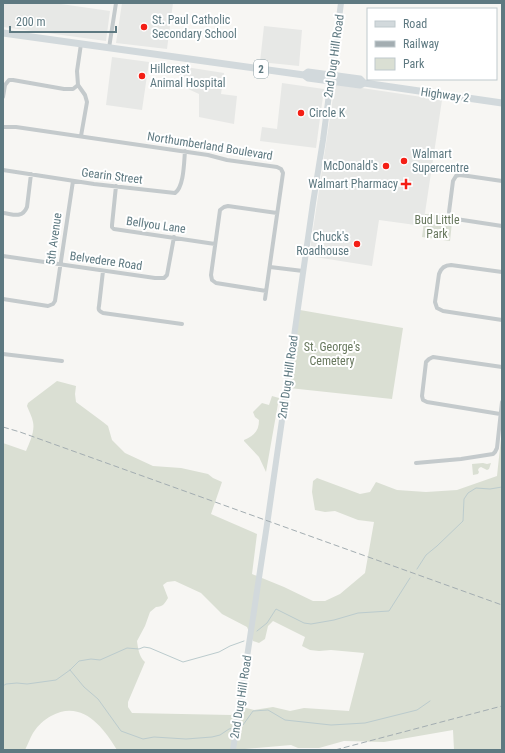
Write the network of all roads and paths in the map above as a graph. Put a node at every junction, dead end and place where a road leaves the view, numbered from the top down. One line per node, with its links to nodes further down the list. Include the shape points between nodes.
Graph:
1 (116, 3): 5 (street)
2 (341, 3): 6 (street, 2nd Dug Hill Road)
3 (3, 33): 4 (main road, 2)
4 (81, 44): 5 (main road, 2); 7 (street, via 77,71)
5 (109, 48): 6 (main road, Highway 2 / 2, via 304,75 308,72)
6 (332, 78): 9 (main road, Highway 2 / 2, via 360,79 364,84); 27 (street, 2nd Dug Hill Road)
7 (78, 85): 8 (street, via 73,89 64,89 9,80 5,85); 11 (street, via 87,102)
8 (3, 97)
9 (502, 103)
10 (3, 127): 11 (street, Northumberland Boulevard)
11 (81, 136): 12 (street, Northumberland Boulevard)
12 (185, 151): 17 (street, Gearin Street, via 178,192); 19 (street, Northumberland Boulevard, via 281,169 283,173)
13 (3, 170): 14 (street, Gearin Street)
14 (32, 174): 15 (street, Gearin Street); 18 (street, via 25,212 21,215)
15 (73, 181): 17 (street, Gearin Street); 24 (street, 5th Avenue)
16 (502, 181): 20 (street, via 456,176 449,212 456,219)
17 (116, 186): 21 (street, Bellyou Lane, via 112,228)
18 (3, 213)
19 (277, 213): 22 (street, via 224,207 220,210); 25 (street, Northumberland Boulevard)
20 (502, 226)
21 (174, 237): 22 (street, Bellyou Lane); 26 (street, Belvedere Road, via 168,272 164,278)
22 (216, 244): 29 (street, via 212,280 216,283)
23 (3, 256): 24 (street, Belvedere Road)
24 (61, 265): 26 (street, Belvedere Road); 30 (street, 5th Avenue, via 53,304 48,306)
25 (270, 267): 27 (street); 29 (street, Northumberland Boulevard)
26 (103, 271): 33 (street, via 98,309 100,311)
27 (303, 271): 40 (street, 2nd Dug Hill Road)
28 (502, 272): 32 (street, via 445,266 439,274 435,302 437,308 443,311)
29 (266, 290): 31 (street, Northumberland Boulevard)
30 (3, 299)
31 (265, 299)
32 (502, 320)
33 (182, 324)
34 (3, 354): 35 (street)
35 (62, 361)
36 (502, 367): 38 (street, via 429,358 426,362 422,396 426,402)
37 (502, 402): 38 (street)
38 (500, 414): 39 (street, via 497,448 493,454)
39 (416, 463)
40 (233, 750)

